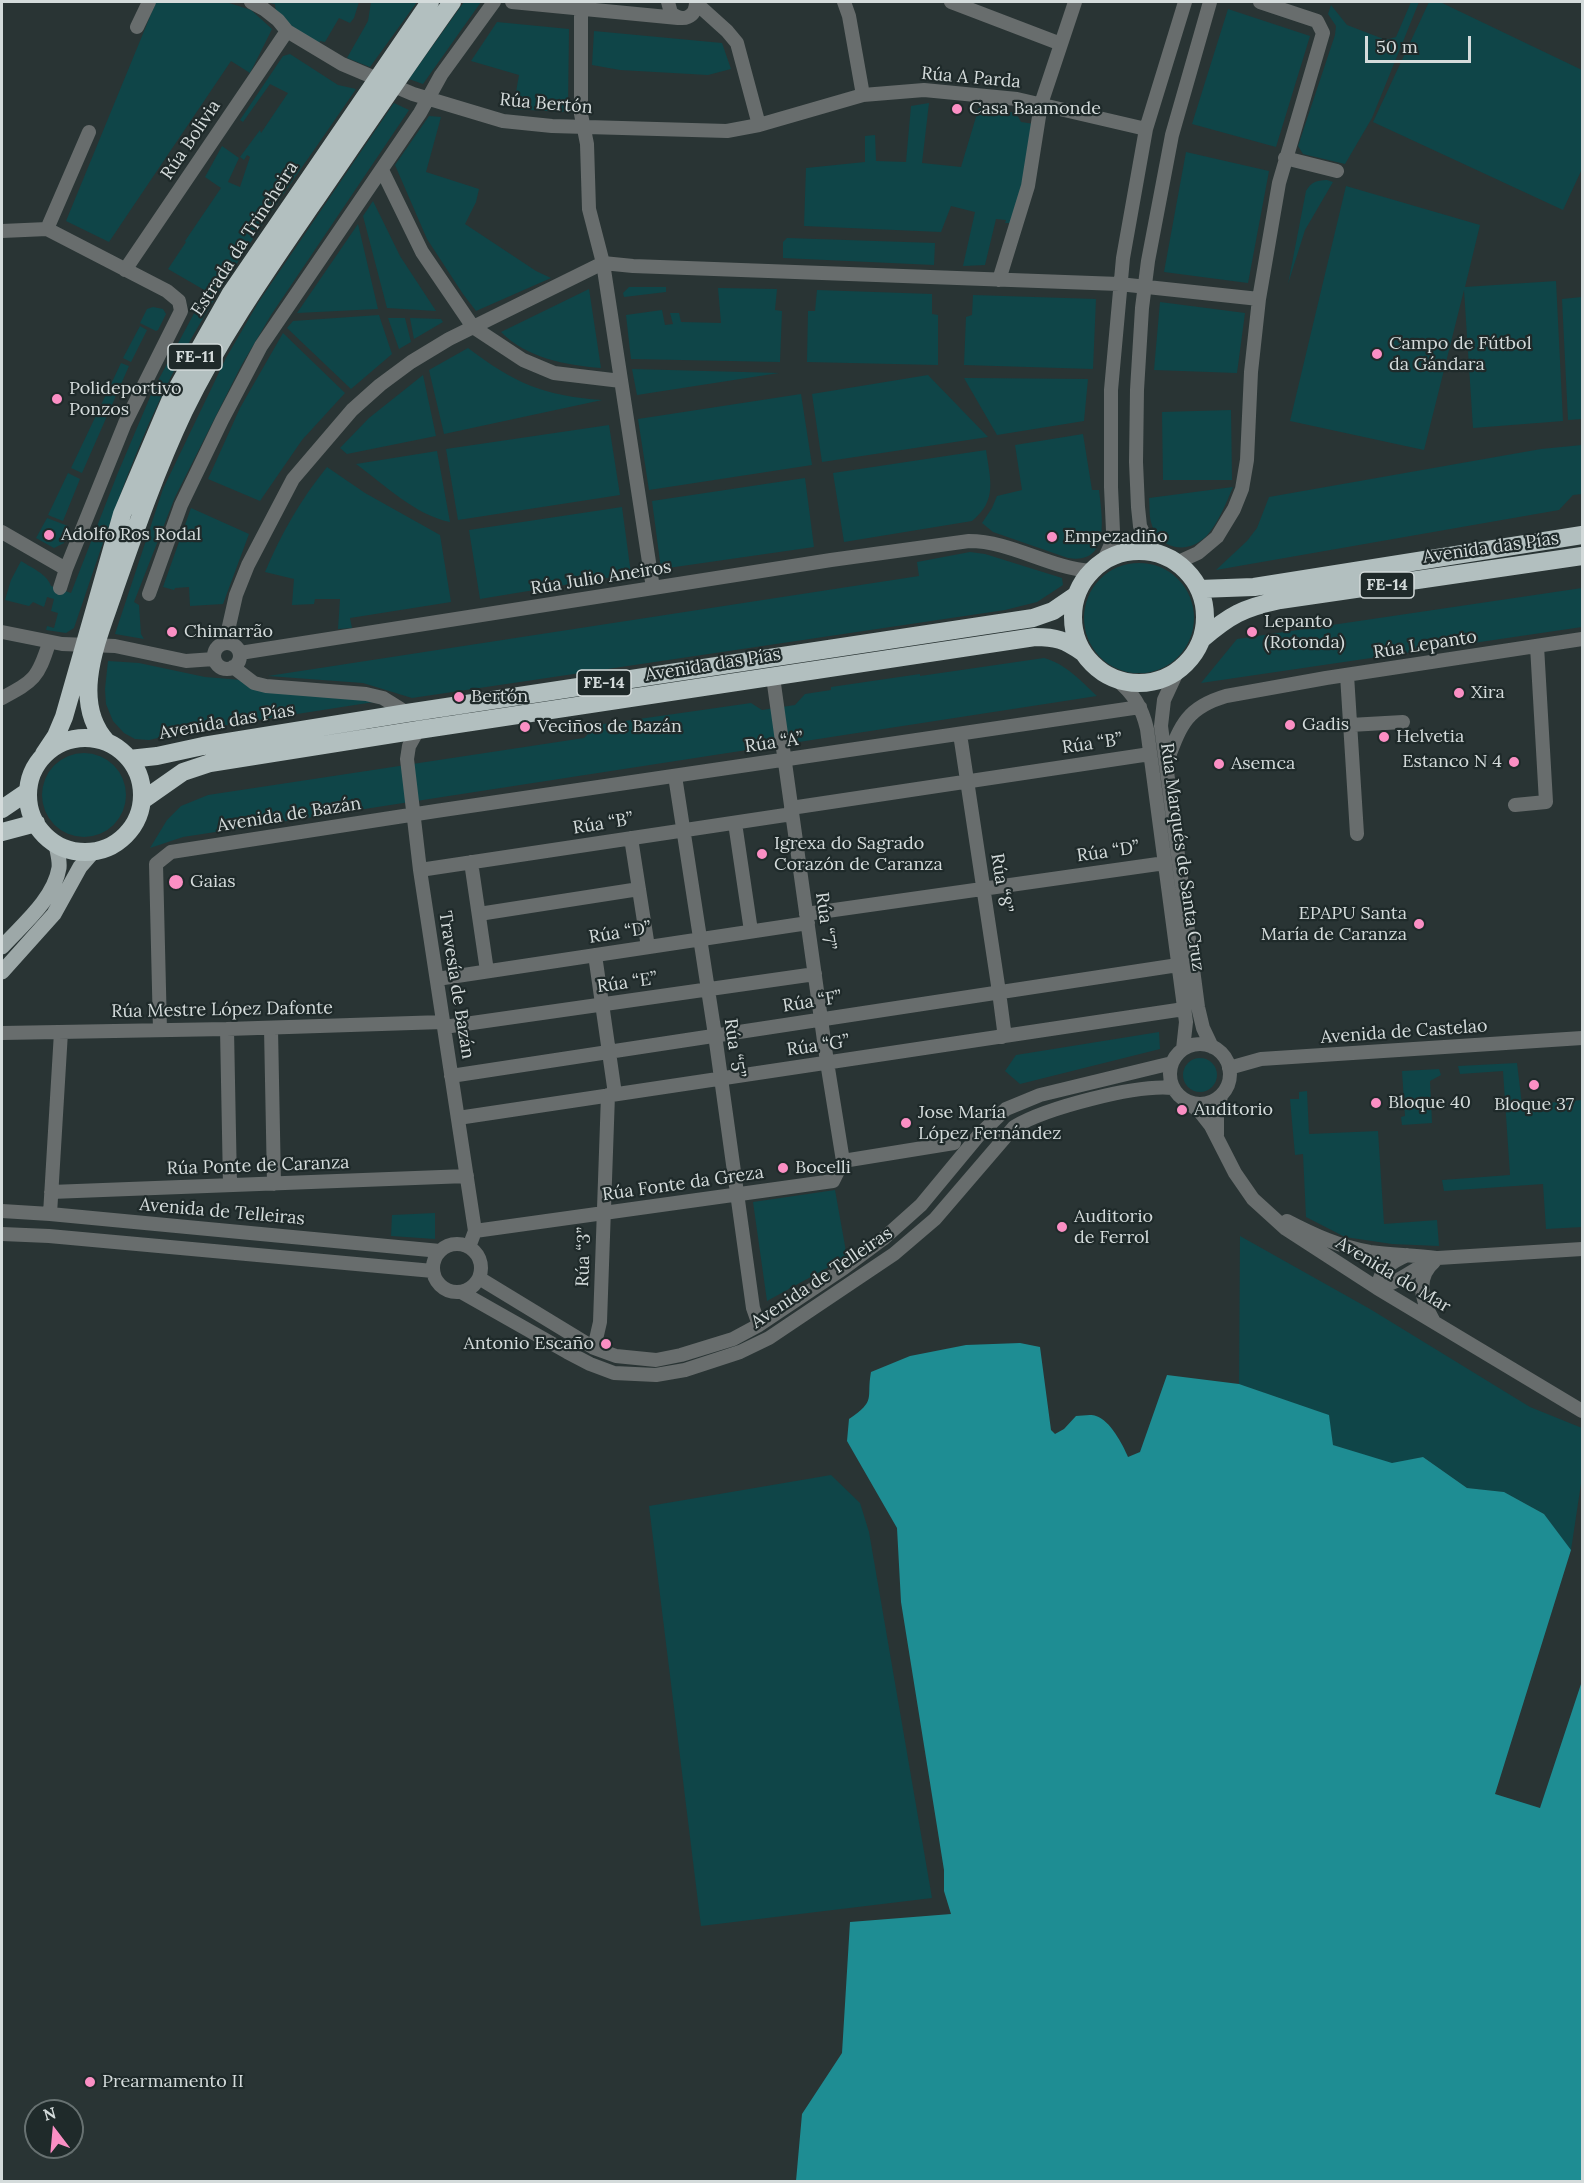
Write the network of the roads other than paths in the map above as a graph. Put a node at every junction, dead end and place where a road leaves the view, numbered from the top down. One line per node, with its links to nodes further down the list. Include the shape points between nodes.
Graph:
1 (149, 2): 18 (street)
2 (251, 2): 15 (street, Rúa Bertón)
3 (430, 2): 75 (highway, Estrada da Trincheira / FE-11, via 231,293 170,401 122,514 64,717)
4 (452, 2): 74 (highway, Estrada da Trincheira / FE-11, via 243,306 184,411 138,520 94,652 90,707 93,721)
5 (494, 2): 22 (street)
6 (512, 2): 16 (street)
7 (668, 2): 17 (street, via 671,13)
8 (696, 2): 17 (street, via 692,14); 24 (street, via 737,43)
9 (844, 2): 21 (street)
10 (951, 2): 20 (street)
11 (1075, 2): 20 (street)
12 (1185, 2): 26 (street)
13 (1210, 2): 37 (street, via 1172,135)
14 (1260, 2): 28 (street, via 1317,21 1323,33)
15 (267, 5): 19 (street, Rúa Bertón)
16 (581, 9): 17 (street); 25 (street)
17 (678, 18)
18 (137, 27)
19 (287, 31): 22 (street, Rúa Bertón, via 342,64); 34 (street, Rúa Bolivia)
20 (1061, 44): 23 (street)
21 (863, 95): 23 (street, Rúa A Parda, via 924,90); 24 (street, Rúa Bertón)
22 (429, 98): 25 (street, Rúa Bertón, via 503,121); 29 (street)
23 (1041, 104): 26 (street, Rúa A Parda); 35 (street, via 1028,186)
24 (759, 125): 25 (street, Rúa Bertón, via 727,131)
25 (583, 126): 33 (street, via 589,209)
26 (1146, 129): 36 (street)
27 (89, 132): 31 (street)
28 (1285, 158): 30 (street); 38 (street)
29 (382, 170): 39 (street, via 422,252); 51 (street, via 261,346 181,506)
30 (1337, 171)
31 (47, 229): 32 (street); 34 (street)
32 (2, 231)
33 (603, 263): 35 (street); 39 (street); 40 (street)
34 (125, 270): 47 (street, via 167,291 178,301 181,311 126,423)
35 (999, 280): 36 (street)
36 (1119, 284): 37 (street); 46 (street, via 1111,390 1113,540)
37 (1145, 287): 38 (street); 43 (street, via 1137,390 1137,498 1140,526)
38 (1259, 299): 45 (street, via 1242,489 1227,523 1209,546)
39 (473, 327): 40 (street, via 523,360 554,372); 56 (street, via 423,354 380,385 352,410 293,479 236,595)
40 (621, 381): 49 (street)
41 (2, 532): 47 (street)
42 (1582, 535): 50 (highway, Avenida das Pías / FE-14, via 1254,587)
43 (1157, 554): 45 (highway); 46 (highway, via 1129,552)
44 (1582, 556): 54 (highway, Avenida das Pías / FE-14, via 1280,600 1226,618)
45 (1176, 563): 50 (highway)
46 (1097, 566): 49 (street, Rúa Julio Aneiros, via 1064,567 985,541 969,541); 52 (highway)
47 (66, 569): 48 (street)
48 (60, 588)
49 (653, 588): 60 (street, Rúa Julio Aneiros)
50 (1199, 589): 54 (highway, via 1205,614)
51 (149, 594)
52 (1075, 596): 59 (highway, via 1073,625); 69 (highway, Avenida das Pías / FE-14, via 1053,611 1033,618)
53 (2, 632): 57 (street)
54 (1202, 639): 63 (highway)
55 (1582, 639): 58 (street, Rúa Lepanto)
56 (228, 643): 60 (street); 61 (street, via 218,647)
57 (56, 644): 61 (street, via 115,646 186,661); 67 (street, via 30,683)
58 (1537, 646): 64 (street, Rúa Lepanto); 84 (street, via 1546,802)
59 (1082, 652): 65 (highway, Avenida das Pías / FE-14, via 1067,641 1035,637); 66 (highway, via 1093,666)
60 (240, 653): 62 (street)
61 (214, 659): 62 (street, via 221,667)
62 (233, 667): 69 (street, via 266,686 366,694 383,698)
63 (1177, 672): 66 (highway, via 1151,682 1127,683); 79 (street, Rúa Marqués de Santa Cruz, via 1167,690 1162,712)
64 (1347, 675): 71 (street); 79 (street, Rúa Lepanto, via 1212,700 1199,707 1180,728)
65 (773, 677): 72 (highway, Avenida das Pías / FE-14); 78 (street, Rúa “7”)
66 (1116, 679): 68 (street, Rúa Marqués de Santa Cruz)
67 (2, 698)
68 (1140, 707): 73 (street, Rúa “A”); 76 (street, Rúa Marqués de Santa Cruz)
69 (407, 713): 77 (highway, Avenida das Pías / FE-14)
70 (1403, 722): 71 (street)
71 (1350, 725): 92 (street)
72 (418, 730): 83 (highway, Avenida das Pías / FE-14, via 210,763 183,772); 87 (street, Travesía de Bazán, via 407,753)
73 (960, 734): 78 (street, Rúa “A”); 81 (street, Rúa “8”)
74 (107, 742): 75 (highway, via 74,739); 77 (highway)
75 (44, 754): 82 (highway, via 34,767)
76 (1150, 754): 81 (street, Rúa “B”); 97 (street, Rúa Marqués de Santa Cruz)
77 (129, 759): 83 (highway, via 140,778)
78 (784, 760): 80 (street, Rúa “A”); 86 (street, Rúa “7”)
79 (1166, 764): 127 (street, Rúa Marqués de Santa Cruz, via 1198,1007)
80 (675, 776): 87 (street, Rúa “A”); 90 (street, Rúa “5”)
81 (967, 781): 86 (street, Rúa “B”); 99 (street, Rúa “8”)
82 (27, 792): 85 (highway); 88 (highway)
83 (143, 800): 95 (highway, via 131,828 107,848)
84 (1515, 805)
85 (2, 809)
86 (791, 811): 89 (street, Rúa “B”); 102 (street, Rúa “7”)
87 (413, 814): 98 (street, Travesía de Bazán); 121 (street, Avenida de Bazán, via 171,852 156,864)
88 (36, 823): 91 (highway); 94 (highway)
89 (735, 823): 90 (street, Rúa “B”); 103 (street)
90 (684, 830): 93 (street, Rúa “B”); 104 (street, Rúa “5”)
91 (2, 832)
92 (1357, 834)
93 (631, 838): 96 (street, Rúa “B”); 100 (street)
94 (56, 844): 95 (highway, via 74,852); 105 (main road, via 59,867 55,880 36,909)
95 (93, 852): 110 (main road, via 80,867 54,914)
96 (471, 862): 98 (street, Rúa “B”); 101 (street)
97 (1165, 863): 99 (street, Rúa “D”); 108 (street, Rúa Marqués de Santa Cruz)
98 (420, 870): 112 (street, Travesía de Bazán)
99 (983, 888): 102 (street, Rúa “D”); 114 (street, Rúa “8”)
100 (639, 890): 101 (street); 106 (street)
101 (479, 914): 109 (street)
102 (807, 919): 103 (street, Rúa “D”); 111 (street, Rúa “7”)
103 (751, 932): 104 (street, Rúa “D”)
104 (700, 939): 106 (street, Rúa “D”); 113 (street, Rúa “5”)
105 (2, 947)
106 (648, 947): 107 (street, Rúa “D”)
107 (595, 955): 109 (street, Rúa “D”); 115 (street, Rúa “3”)
108 (1178, 965): 114 (street, Rúa “F”); 116 (street, Rúa Marqués de Santa Cruz)
109 (487, 970): 112 (street, Rúa “D”)
110 (2, 972)
111 (815, 974): 113 (street, Rúa “E”); 117 (street, Rúa “7”)
112 (437, 979): 118 (street, Travesía de Bazán)
113 (707, 989): 115 (street, Rúa “E”); 124 (street, Rúa “5”)
114 (999, 992): 117 (street, Rúa “F”); 125 (street, Rúa “8”)
115 (602, 1005): 118 (street, Rúa “E”); 129 (street, Rúa “3”)
116 (1184, 1009): 125 (street, Rúa “G”); 128 (street, Rúa Marqués de Santa Cruz)
117 (821, 1019): 124 (street, Rúa “F”); 130 (street, Rúa “7”)
118 (444, 1025): 119 (street, Rúa Mestre López Dafonte); 133 (street, Travesía de Bazán)
119 (271, 1028): 120 (street, Rúa Mestre López Dafonte); 144 (street)
120 (227, 1029): 121 (street, Rúa Mestre López Dafonte); 145 (street)
121 (160, 1030): 122 (street, Rúa Mestre López Dafonte)
122 (61, 1032): 123 (street, Rúa Mestre López Dafonte); 146 (street)
123 (2, 1033)
124 (715, 1035): 129 (street, Rúa “F”); 134 (street, Rúa “5”)
125 (1002, 1037): 130 (street, Rúa “G”)
126 (1582, 1038): 132 (street, Avenida de Castelao, via 1261,1059)
127 (1212, 1047): 128 (street, via 1196,1044); 132 (street, via 1223,1055)
128 (1183, 1049): 131 (street)
129 (609, 1051): 133 (street, Rúa “F”); 136 (street, Rúa “3”)
130 (827, 1062): 134 (street, Rúa “G”); 142 (street, Rúa “7”)
131 (1172, 1063): 135 (street, via 1169,1076); 164 (street, Avenida de Telleiras, via 1040,1095 1006,1109 921,1205 883,1239)
132 (1229, 1068): 137 (street, via 1229,1083)
133 (451, 1076): 139 (street, Travesía de Bazán)
134 (721, 1078): 136 (street, Rúa “G”); 147 (street, Rúa “5”)
135 (1173, 1088): 138 (street); 162 (street, Avenida de Telleiras, via 1130,1091 1043,1113 1014,1127 934,1219 894,1254 769,1338 685,1370 656,1375 615,1373 567,1352)
136 (611, 1095): 139 (street, Rúa “G”); 150 (street, Rúa “3”)
137 (1221, 1096): 138 (street, via 1205,1104); 140 (street, Avenida do Mar, via 1216,1112)
138 (1187, 1102): 140 (street, Avenida do Mar)
139 (458, 1118): 143 (street, Travesía de Bazán)
140 (1217, 1135): 148 (street, Avenida do Mar, via 1236,1173)
141 (954, 1143): 142 (street)
142 (843, 1161): 147 (street, Rúa Fonte da Greza, via 833,1181)
143 (466, 1176): 144 (street, Rúa Ponte de Caranza); 152 (street, Travesía de Bazán)
144 (274, 1184): 145 (street, Rúa Ponte de Caranza)
145 (230, 1185): 146 (street, Rúa Ponte de Caranza)
146 (51, 1192): 151 (street)
147 (736, 1195): 150 (street, Rúa Fonte da Greza); 164 (street, Rúa “5”)
148 (1261, 1208): 157 (street, via 1343,1246); 161 (street, Avenida do Mar, via 1302,1240)
149 (2, 1211): 151 (street, Avenida de Telleiras)
150 (604, 1212): 152 (street, Rúa Fonte da Greza); 165 (street, Rúa “3”, via 600,1322)
151 (50, 1214): 156 (street, Avenida de Telleiras)
152 (475, 1230): 154 (street, Travesía de Bazán)
153 (2, 1234): 159 (street)
154 (469, 1247): 156 (street, via 453,1244); 160 (street, via 481,1264)
155 (1582, 1249): 158 (street)
156 (440, 1251): 159 (street)
157 (1407, 1255): 158 (street); 161 (street, via 1386,1266)
158 (1438, 1258): 161 (street); 163 (street, via 1424,1272 1421,1284)
159 (433, 1271): 162 (street, via 446,1289)
160 (479, 1278): 162 (street); 165 (street, Avenida de Telleiras)
161 (1377, 1288): 163 (street, Avenida do Mar)
162 (461, 1292)
163 (1433, 1320): 166 (street, Avenida do Mar)
164 (759, 1325): 165 (street, Avenida de Telleiras, via 733,1339 656,1360 616,1356)
165 (594, 1348)
166 (1582, 1411)

